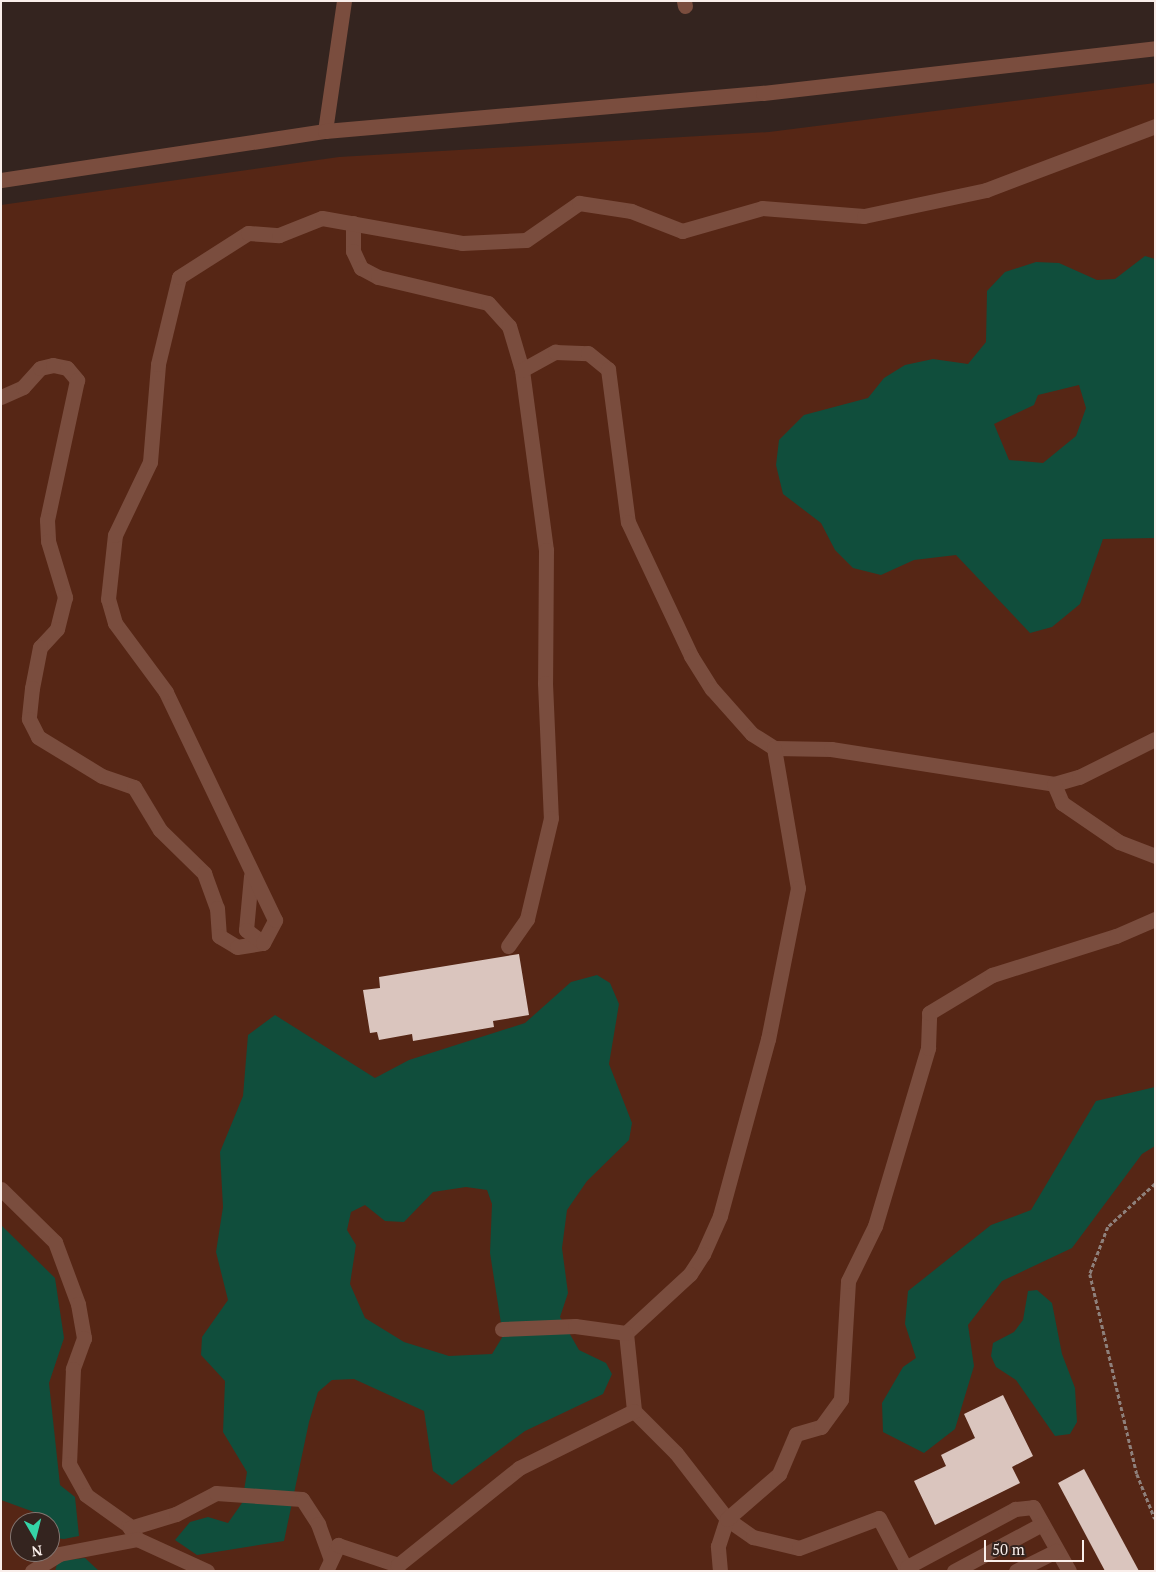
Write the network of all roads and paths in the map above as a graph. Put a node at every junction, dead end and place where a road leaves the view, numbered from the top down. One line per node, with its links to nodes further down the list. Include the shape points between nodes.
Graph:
1 (344, 1): 4 (street)
2 (1155, 48): 4 (street, via 763,93)
3 (1155, 126): 6 (street, via 986,190 864,216 762,208 682,231 631,211 579,203 526,240 462,243)
4 (325, 131): 5 (street)
5 (1, 180)
6 (353, 223): 7 (street, via 353,251 361,268 378,277 488,303 510,326); 13 (street, via 322,218 279,235 248,233 179,277 158,364 150,462 115,535 108,599 116,623 166,692)
7 (522, 370): 10 (street, via 555,352 588,353 608,369 628,522 691,656 712,689 752,734); 16 (street, via 546,550 545,683 551,818 527,919)
8 (1, 397): 15 (street, via 23,388 40,368 53,364 67,368 77,380 47,520 48,541 65,597 57,629 40,647 29,719 38,737 102,776 134,788 160,830 204,873 217,908 219,936 237,947)
9 (1155, 739): 11 (street, via 1079,777)
10 (774, 748): 11 (street, via 831,749); 20 (street, via 798,888 768,1039 720,1216 703,1254 690,1274)
11 (1054, 784): 12 (street, via 1062,803 1119,842)
12 (1155, 856)
13 (251, 876): 15 (street, via 246,930); 15 (street, via 275,920)
14 (1155, 919): 22 (street, via 1116,936 992,975 930,1013 928,1048 875,1226 848,1281 841,1400 821,1427 796,1434 779,1474)
15 (263, 943)
16 (508, 946)
17 (1155, 1184): 23 (path, via 1108,1227 1090,1274 1136,1474)
18 (1, 1189): 25 (street, via 55,1242 78,1304 84,1338 73,1368 69,1464 86,1495)
19 (502, 1329): 20 (street, via 575,1326)
20 (626, 1332): 21 (street)
21 (634, 1410): 22 (street, via 676,1453); 28 (street, via 519,1468)
22 (727, 1519): 29 (street, via 753,1537 799,1548 879,1518); 32 (street, via 718,1546)
23 (1155, 1519)
24 (1042, 1524): 26 (street); 29 (street, via 1033,1507 1015,1509); 33 (street)
25 (133, 1533): 27 (street, via 216,1493 302,1500 318,1524); 30 (street, via 60,1554); 31 (street)
26 (1056, 1551): 34 (street); 35 (street)
27 (328, 1565): 28 (street, via 338,1545)
28 (398, 1568)
29 (907, 1569)
30 (32, 1571)
31 (207, 1571)
32 (720, 1571)
33 (954, 1571)
34 (1016, 1571)
35 (1069, 1571)

